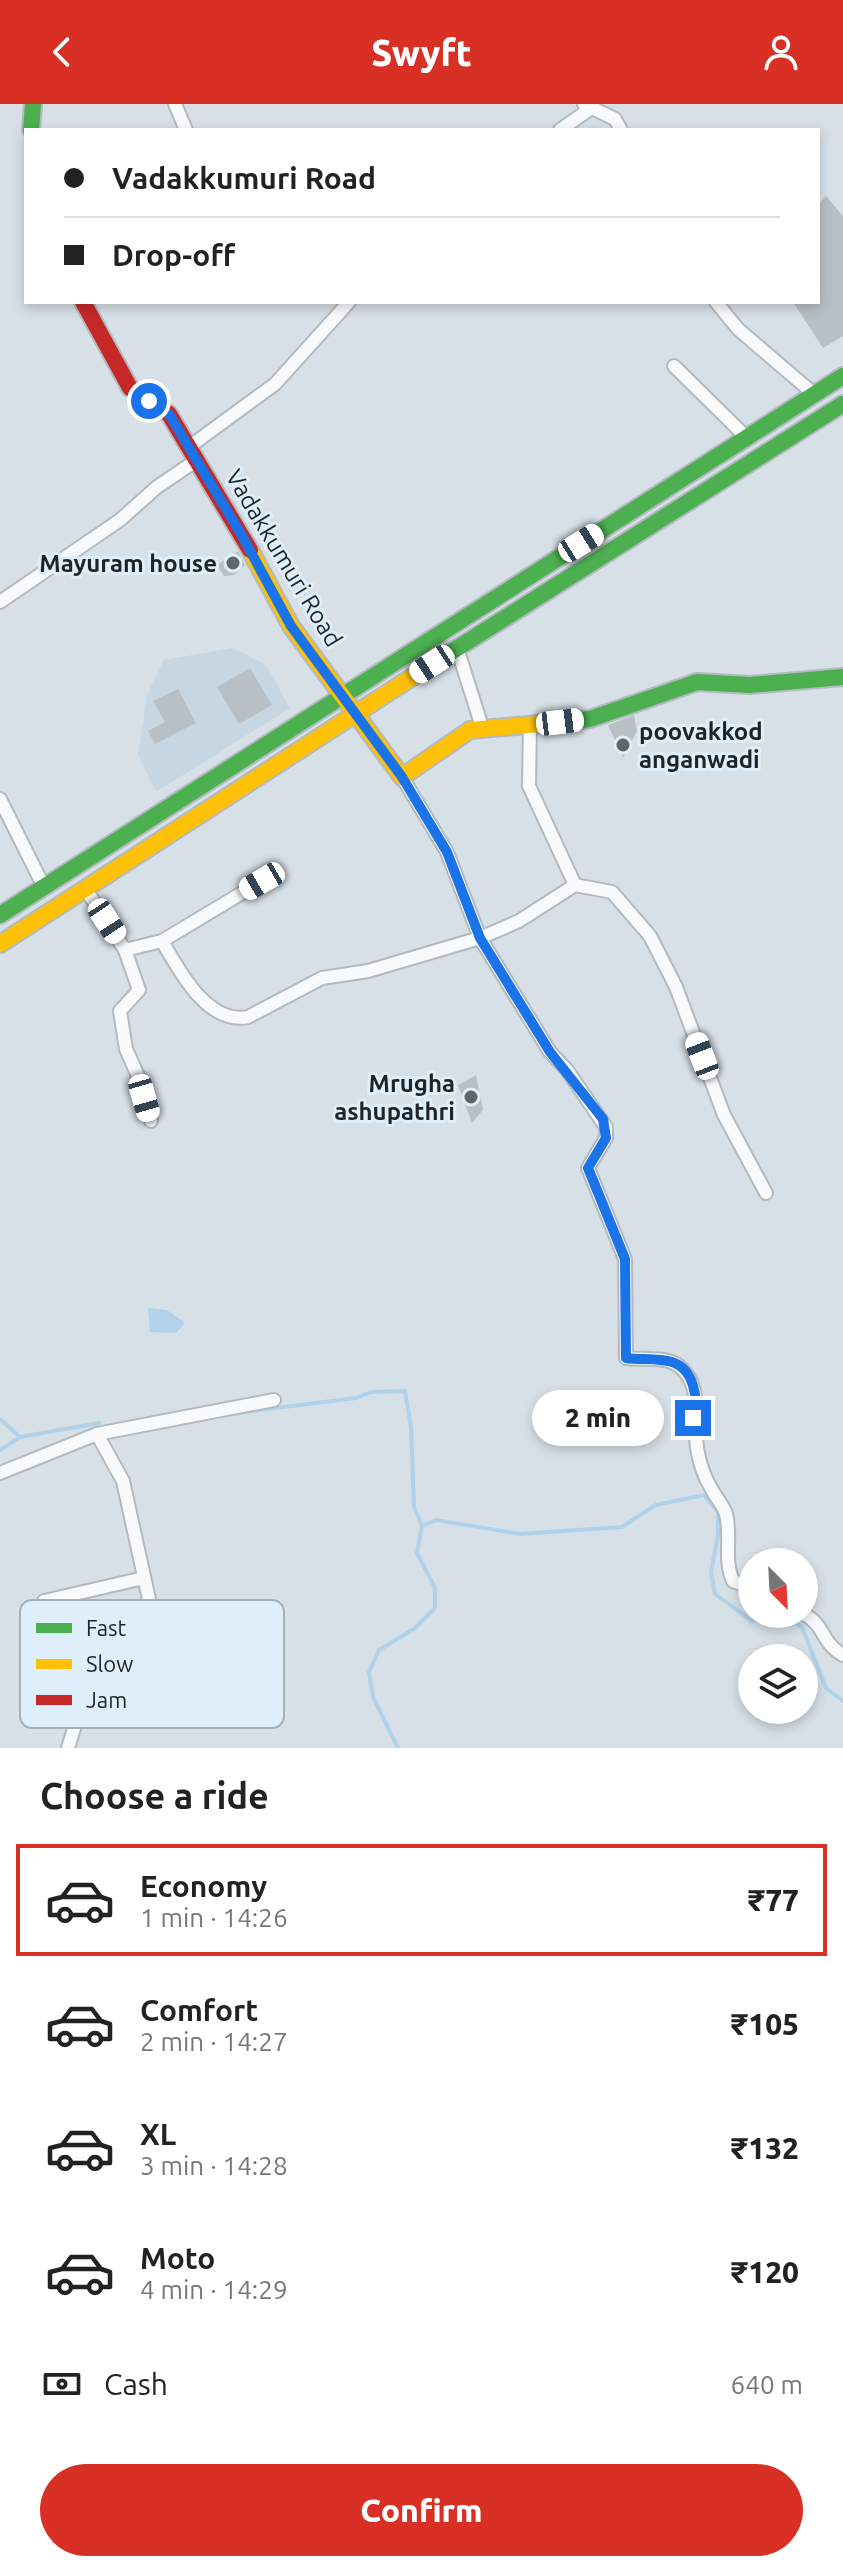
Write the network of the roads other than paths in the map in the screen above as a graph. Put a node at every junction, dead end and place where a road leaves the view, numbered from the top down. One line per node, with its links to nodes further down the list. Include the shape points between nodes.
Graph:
1 (33, 104): 4 (main road)
2 (175, 104): 5 (street)
3 (587, 107): 6 (street); 7 (street, via 615,119)
4 (31, 128)
5 (185, 128)
6 (562, 128)
7 (620, 128)
8 (84, 304): 16 (main road, Vadakkumuri Road, via 130,388 169,414)
9 (347, 304): 16 (street, via 275,384)
10 (718, 304): 13 (street, via 738,329)
11 (674, 366): 15 (street)
12 (843, 376): 13 (main road)
13 (814, 394): 15 (main road)
14 (843, 404): 18 (main road)
15 (745, 436): 20 (main road)
16 (193, 454): 17 (street, via 120,520); 20 (main road, Vadakkumuri Road, via 291,626)
17 (0, 602)
18 (457, 648): 21 (main road); 23 (street)
19 (843, 677): 22 (main road, via 750,685 697,682 590,719)
20 (342, 694): 21 (main road, Vadakkumuri Road); 28 (main road)
21 (356, 712): 24 (main road, Vadakkumuri Road); 29 (main road)
22 (530, 726): 23 (main road); 27 (street, via 529,786)
23 (483, 730): 24 (main road, via 470,730)
24 (402, 777): 31 (street, via 447,852)
25 (0, 799): 28 (street)
26 (262, 881): 32 (street)
27 (575, 885): 31 (street, via 519,921); 36 (street, via 612,892 650,936 676,987 724,1115)
28 (44, 887): 30 (main road)
29 (85, 888): 33 (main road); 34 (street)
30 (0, 915)
31 (480, 938): 32 (street, via 368,971 322,978 238,1019 210,1006 185,979); 41 (street, via 550,1052 606,1127 606,1138 588,1168 625,1259 626,1358 668,1361 687,1373 696,1393 698,1452 726,1515 727,1566)
32 (162, 941): 34 (street)
33 (0, 944)
34 (125, 950): 35 (street, via 139,990 120,1011 126,1049)
35 (151, 1121)
36 (766, 1193)
37 (274, 1400): 38 (street)
38 (97, 1434): 39 (street); 40 (street, via 123,1481)
39 (0, 1473)
40 (144, 1578): 42 (street); 43 (street)
41 (738, 1583)
42 (48, 1600)
43 (149, 1600)
44 (818, 1622): 45 (street, via 829,1647)
45 (843, 1655)
46 (74, 1728): 47 (street)
47 (68, 1748)

